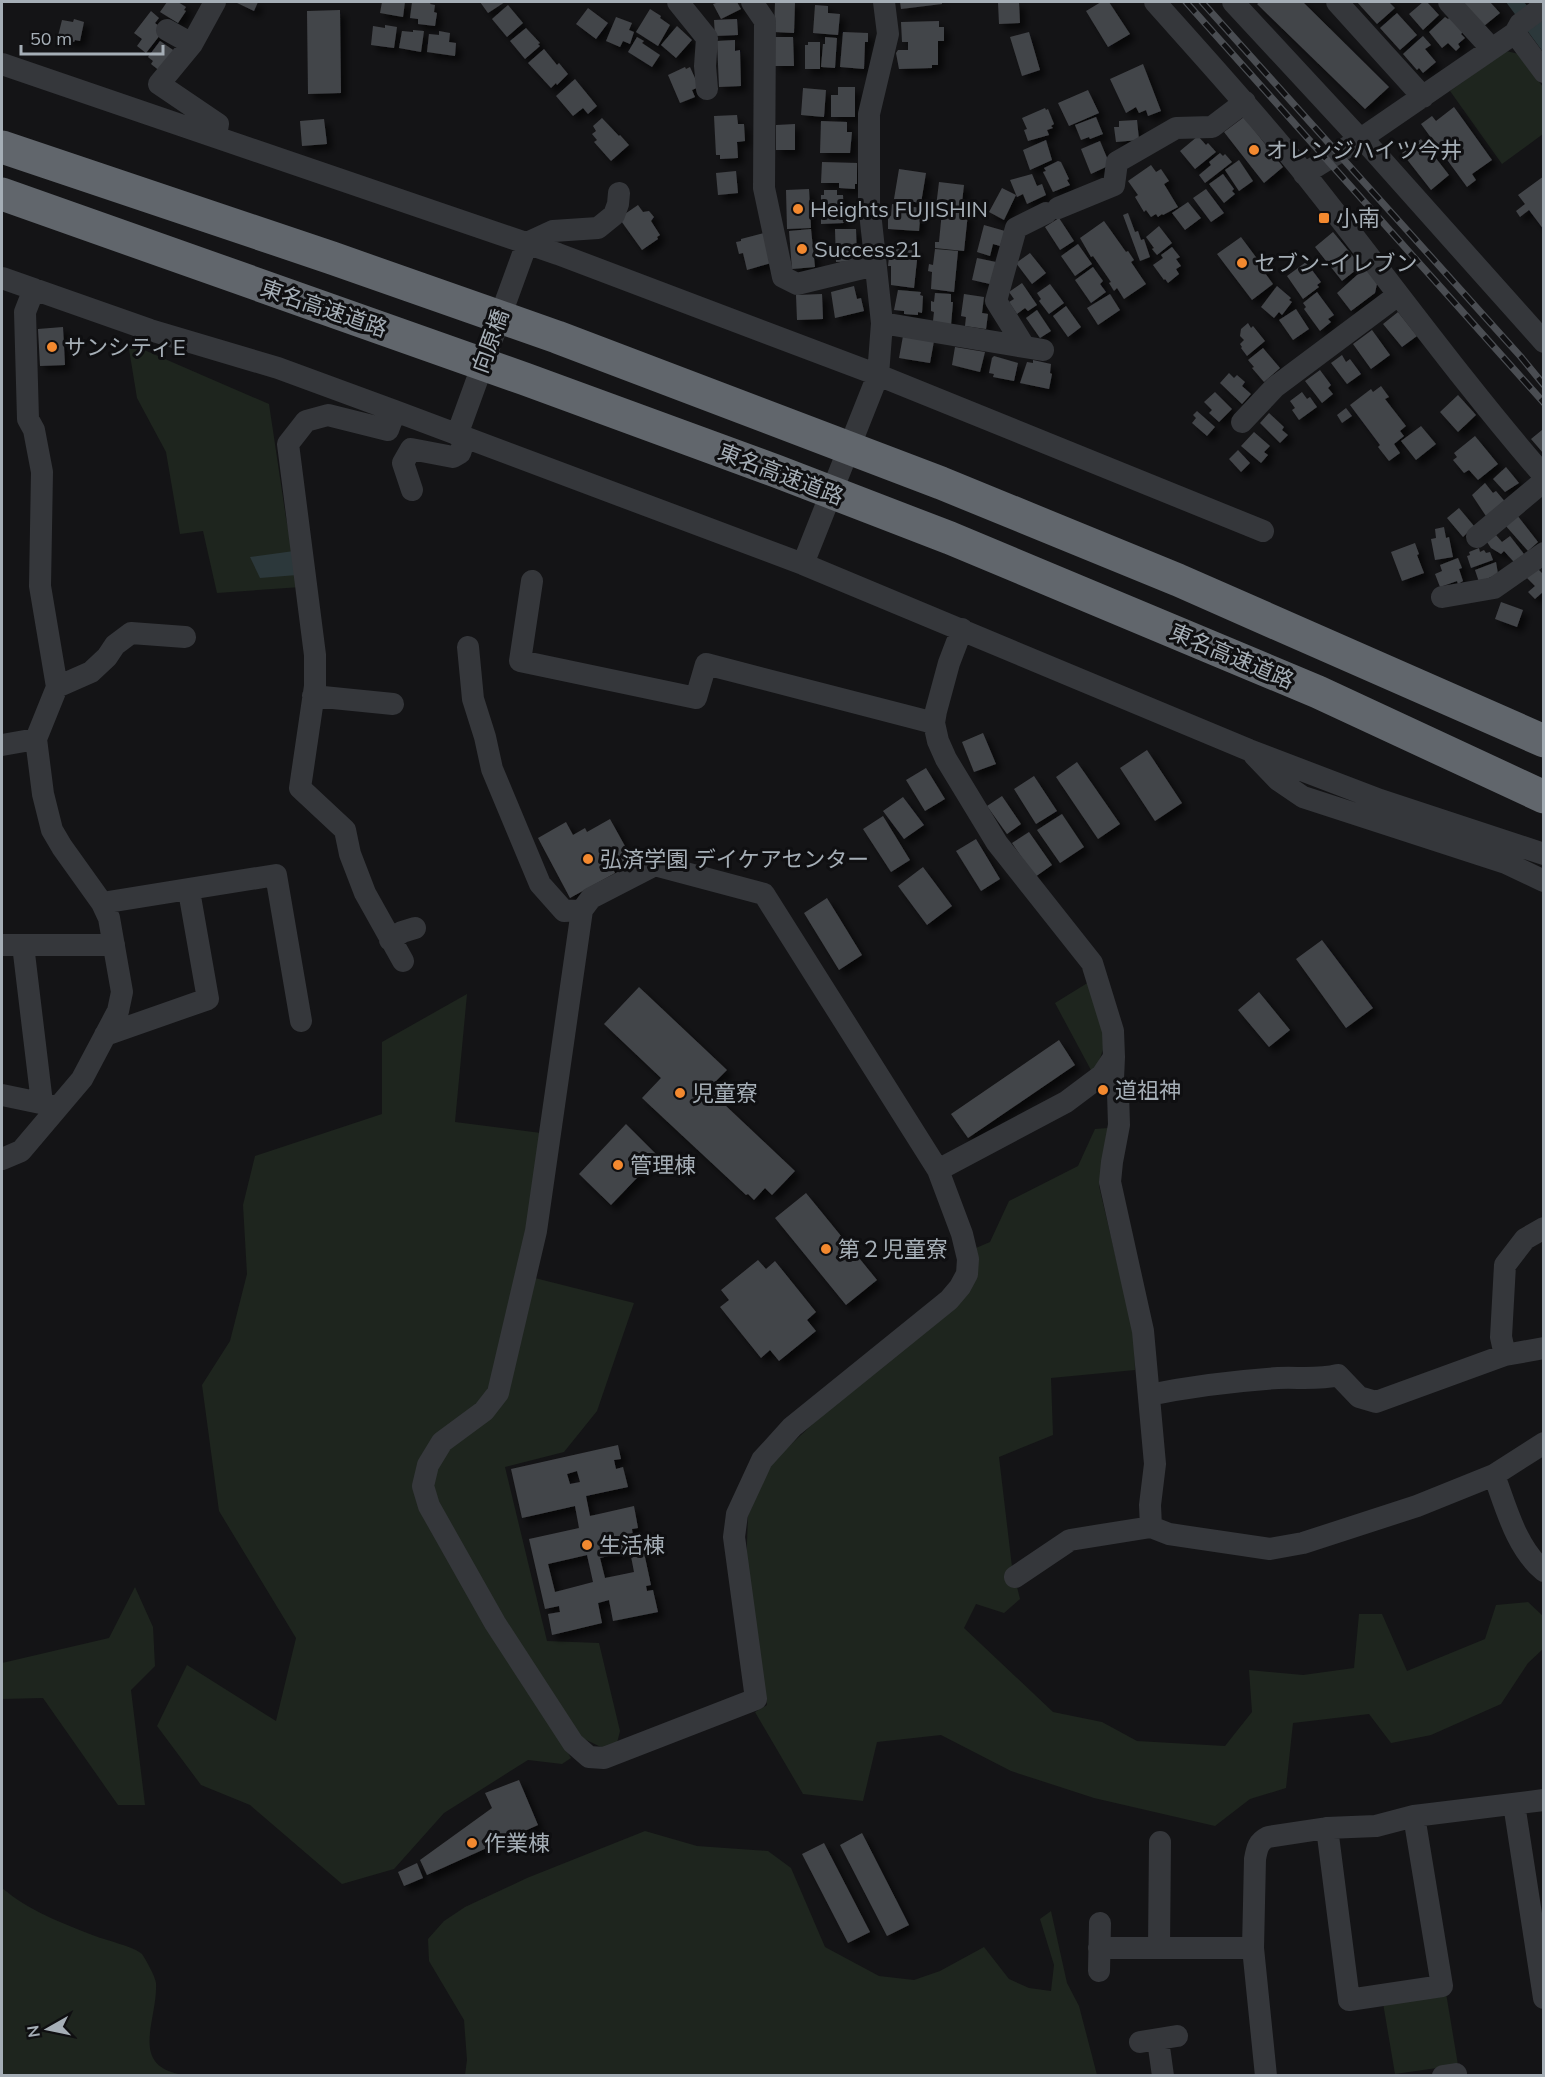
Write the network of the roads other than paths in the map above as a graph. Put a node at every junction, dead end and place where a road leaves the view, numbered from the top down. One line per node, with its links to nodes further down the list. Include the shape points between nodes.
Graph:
1 (215, 2): 11 (street)
2 (678, 2): 15 (street, via 707,38)
3 (752, 2): 25 (street, via 765,21 764,188 783,277 796,284)
4 (884, 2): 25 (street, via 888,34 868,114 869,203)
5 (1155, 2): 17 (street)
6 (1233, 2): 19 (street)
7 (1337, 2): 16 (street)
8 (1449, 2): 12 (street)
9 (1529, 18): 12 (street); 14 (street)
10 (167, 30): 11 (street)
11 (192, 44): 18 (street, via 159,84 218,124)
12 (1491, 48): 16 (street)
13 (2, 64): 18 (street)
14 (1544, 72)
15 (707, 89)
16 (1423, 96): 19 (street)
17 (1245, 102): 21 (street); 29 (street, via 1212,127 1176,128 1117,162 1114,185 1016,228 996,301 1034,348)
18 (216, 136): 24 (street)
19 (1361, 139): 21 (street); 30 (street)
20 (2, 147): 52 (highway, via 557,337 941,483 1178,580)
21 (1304, 174): 28 (street)
22 (619, 193): 24 (street, via 614,214 598,228 553,231)
23 (8, 196): 55 (highway, 東名高速道路, via 525,379 950,538 1318,692)
24 (527, 243): 31 (street); 34 (street, 向原橋, via 470,396)
25 (876, 265): 29 (street)
26 (2, 278): 27 (street)
27 (34, 289): 32 (street, via 150,330 278,368); 47 (street, via 25,312 28,419 42,472 40,586)
28 (1398, 295): 33 (street, via 1275,387); 35 (street)
29 (882, 322): 31 (street)
30 (1544, 342)
31 (878, 375): 38 (street); 41 (street)
32 (395, 411): 34 (street); 48 (street, via 388,430 328,415 306,422 288,444 315,655)
33 (1242, 422)
34 (461, 436): 37 (street, via 460,453 453,458 411,449 403,463); 41 (street)
35 (1544, 476)
36 (1544, 481): 39 (street)
37 (412, 490)
38 (1263, 531)
39 (1477, 537)
40 (1544, 553): 43 (street, via 1494,588)
41 (803, 564): 44 (street)
42 (532, 581): 50 (street, via 520,661 696,698 706,664)
43 (1442, 597)
44 (962, 629): 50 (street); 54 (street)
45 (185, 637): 47 (street, via 131,633 91,672)
46 (468, 647): 60 (street, via 473,699 492,770 536,874 547,894 564,911)
47 (57, 687): 51 (street)
48 (313, 696): 49 (street); 62 (street, via 300,788 345,830 365,893)
49 (393, 704)
50 (934, 723): 68 (street, via 946,759 997,843 1092,963 1113,1031)
51 (36, 739): 53 (street); 59 (street, via 52,830)
52 (1544, 741)
53 (2, 745)
54 (1249, 750): 56 (street, via 1380,800); 57 (street, via 1278,780 1303,797 1506,863)
55 (1544, 797)
56 (1544, 854)
57 (1544, 881)
58 (189, 891): 59 (street); 66 (street, via 276,875); 67 (street, via 208,999)
59 (102, 903): 64 (street)
60 (582, 910): 72 (street, via 591,898 655,866 764,894); 72 (street, via 536,1231 498,1393 484,1412 442,1442 428,1465 423,1486 429,1506 495,1623 573,1743 589,1757 604,1758 756,1699 734,1537 737,1514 762,1460 792,1427 960,1287 967,1274 968,1259)
61 (415, 928): 62 (street)
62 (390, 940): 65 (street)
63 (12, 945): 64 (street); 70 (street)
64 (114, 945): 67 (street, via 122,992 118,1011)
65 (403, 961)
66 (301, 1021)
67 (105, 1035): 70 (street, via 82,1079)
68 (1114, 1057): 72 (street, via 1102,1075 1066,1102); 76 (street, via 1119,1125 1110,1182 1143,1331)
69 (2, 1095): 70 (street)
70 (49, 1105): 71 (street, via 21,1151)
71 (2, 1159)
72 (938, 1170)
73 (1544, 1228): 75 (street, via 1524,1239 1505,1265 1501,1336)
74 (1544, 1348): 75 (street)
75 (1505, 1355): 76 (street, via 1376,1402 1359,1397 1338,1375 1195,1386)
76 (1149, 1395): 79 (street, via 1155,1464)
77 (1544, 1443): 78 (street)
78 (1494, 1475): 79 (street, via 1394,1513 1303,1543 1270,1549 1169,1534); 80 (street, via 1517,1535 1534,1563)
79 (1151, 1527): 81 (street, via 1071,1540)
80 (1544, 1571)
81 (1015, 1577)
82 (1544, 1800): 83 (street)
83 (1514, 1804): 84 (street); 87 (street)
84 (1414, 1816): 85 (street, via 1376,1826); 85 (street, via 1442,1986 1349,2000)
85 (1327, 1828): 91 (street, via 1268,1838 1257,1846)
86 (1160, 1842): 90 (street)
87 (1536, 1910): 93 (street)
88 (1100, 1923): 89 (street)
89 (1099, 1948): 90 (street); 92 (street)
90 (1159, 1948): 91 (street)
91 (1253, 1948): 96 (street)
92 (1099, 1971)
93 (1544, 1998)
94 (1158, 2039): 95 (street)
95 (1163, 2076)
96 (1266, 2076)
97 (1443, 2076): 98 (street)
98 (1456, 2076)

